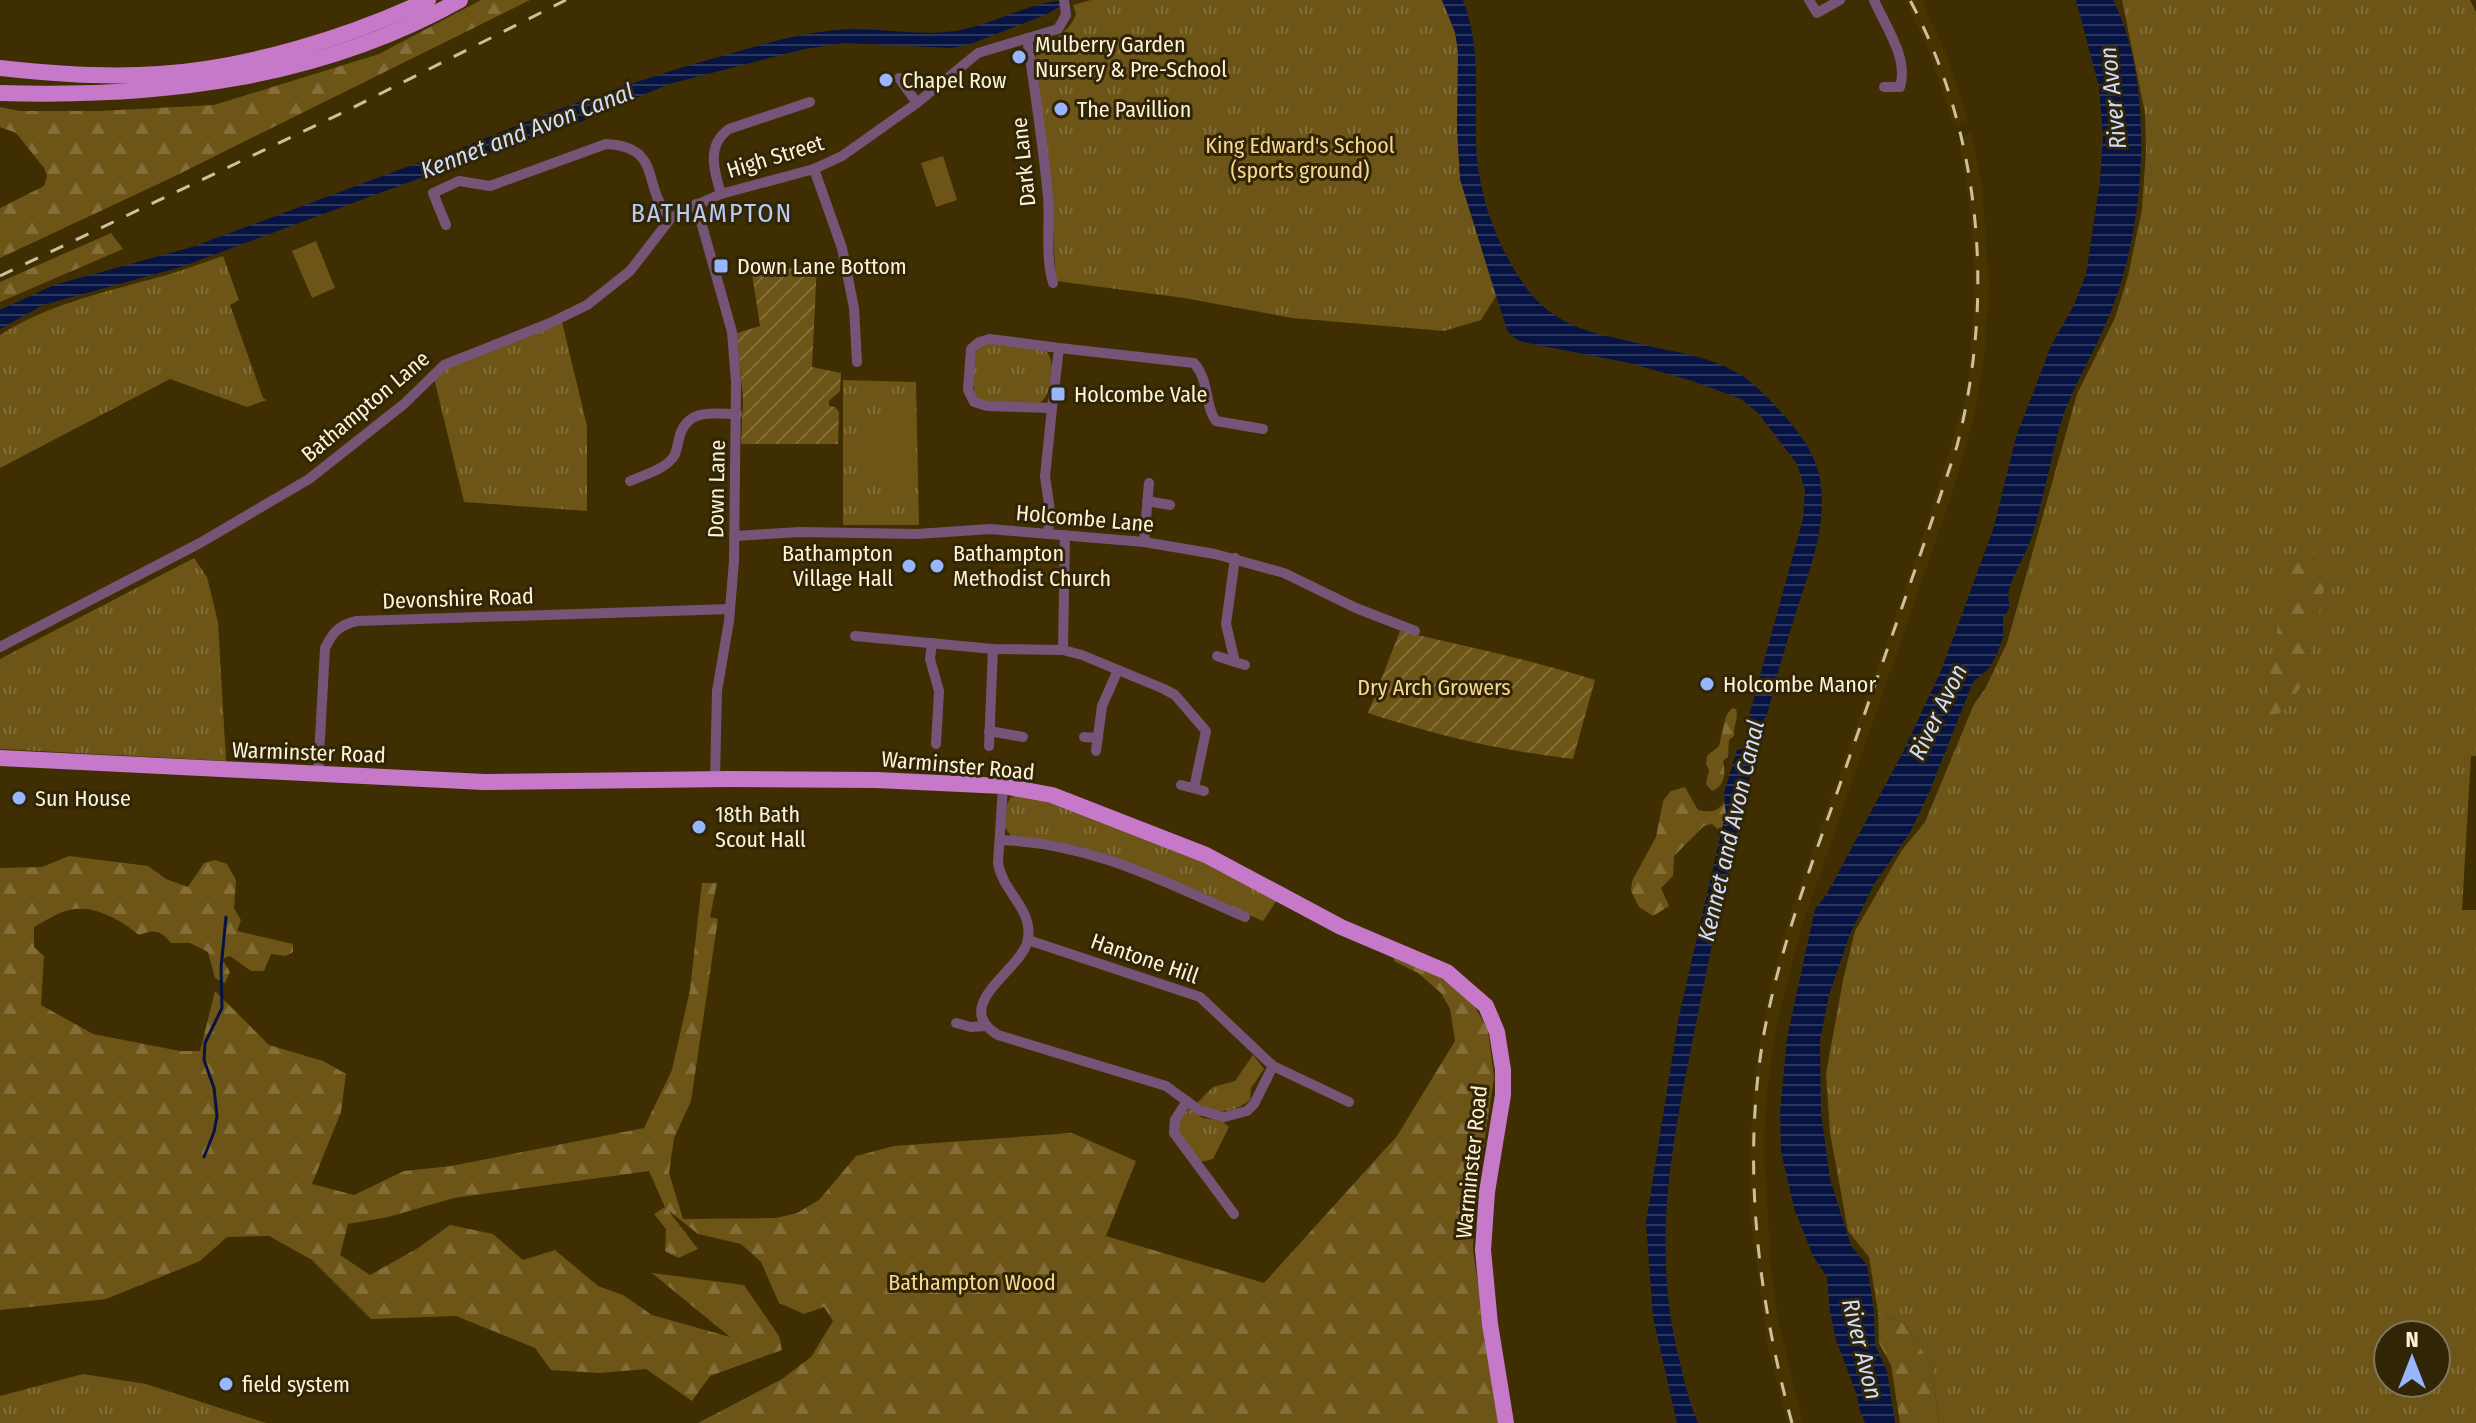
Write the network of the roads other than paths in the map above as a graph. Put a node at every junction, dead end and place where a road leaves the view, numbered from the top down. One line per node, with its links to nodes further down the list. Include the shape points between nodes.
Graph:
1 (428, 0): 9 (highway, via 310,45)
2 (460, 0): 15 (highway, via 363,45 269,73)
3 (1064, 0): 7 (street, High Street, via 1064,20 1058,29)
4 (1809, 0): 5 (street, via 1817,13)
5 (1840, 0)
6 (1874, 0): 13 (street, via 1901,63 1900,87)
7 (1027, 38): 17 (street, High Street, via 978,53); 23 (street, Dark Lane, via 1041,127)
8 (0, 57): 9 (highway, via 114,70)
9 (240, 61): 10 (highway, via 156,75)
10 (0, 68)
11 (899, 78): 17 (street)
12 (0, 86): 15 (highway)
13 (1884, 87)
14 (0, 93): 15 (highway)
15 (104, 93)
16 (810, 102): 19 (street, via 722,134 713,158)
17 (917, 103): 18 (street, High Street, via 842,156)
18 (814, 169): 19 (street, High Street); 25 (street, via 842,248 854,308)
19 (721, 194): 20 (street, High Street)
20 (696, 204): 21 (street, Bathampton Lane); 27 (street, Down Lane, via 732,332)
21 (671, 218): 22 (street, via 655,195 641,155 624,145 606,144 490,186 459,181 433,193); 42 (street, Bathampton Lane, via 630,271 587,305 444,365 309,479 200,543)
22 (446, 225)
23 (1053, 283)
24 (1059, 348): 26 (street); 26 (street, via 990,339 971,349 968,390 974,402); 28 (street, via 1194,363 1216,421)
25 (857, 362)
26 (1052, 408): 33 (street, via 1045,476)
27 (737, 414): 29 (street, via 691,418 674,456); 35 (street, Down Lane)
28 (1263, 429)
29 (630, 481)
30 (1149, 483): 31 (street)
31 (1147, 501): 32 (street); 36 (street)
32 (1170, 505)
33 (1048, 534): 34 (street, Holcombe Lane); 35 (street, Holcombe Lane, via 977,529)
34 (1065, 535): 36 (street, Holcombe Lane); 44 (street)
35 (734, 536): 38 (street, Down Lane)
36 (1144, 542): 37 (street, Holcombe Lane)
37 (1235, 558): 39 (street, Holcombe Lane, via 1298,578); 45 (street, via 1226,624 1240,663)
38 (730, 609): 55 (street, Devonshire Road, via 344,624 325,648); 56 (street, Down Lane, via 717,691)
39 (1415, 631)
40 (855, 636): 41 (street, via 868,643)
41 (932, 643): 43 (street); 51 (street, via 930,659 939,691 933,715)
42 (0, 647)
43 (993, 649): 44 (street); 47 (street)
44 (1063, 650): 46 (street)
45 (1217, 656)
46 (1118, 670): 50 (street, via 1102,706); 57 (street, via 1175,695 1206,731 1199,790)
47 (989, 731): 48 (street); 52 (street)
48 (1023, 737)
49 (1084, 737): 50 (street)
50 (1098, 738): 53 (street)
51 (936, 744)
52 (989, 746)
53 (1096, 751)
54 (0, 758): 55 (highway, Warminster Road)
55 (318, 774): 56 (highway, Warminster Road, via 484,782)
56 (715, 779): 58 (highway, Warminster Road)
57 (1181, 785)
58 (1003, 786): 59 (street); 68 (highway, Warminster Road, via 1052,795 1206,855 1341,927 1447,972 1486,1006 1497,1032 1503,1095 1483,1250)
59 (1000, 840): 60 (street, via 1037,841 1087,852); 61 (street, via 1000,876 1028,920)
60 (1245, 917)
61 (1028, 940): 63 (street, via 985,998); 64 (street, Hantone Hill, via 1200,997)
62 (956, 1023): 63 (street)
63 (986, 1026): 65 (street, via 998,1035 1166,1086)
64 (1273, 1066): 65 (street, via 1247,1111 1224,1117); 66 (street, Hantone Hill)
65 (1187, 1101): 67 (street, via 1174,1133)
66 (1349, 1102)
67 (1234, 1214)
68 (1506, 1423)

